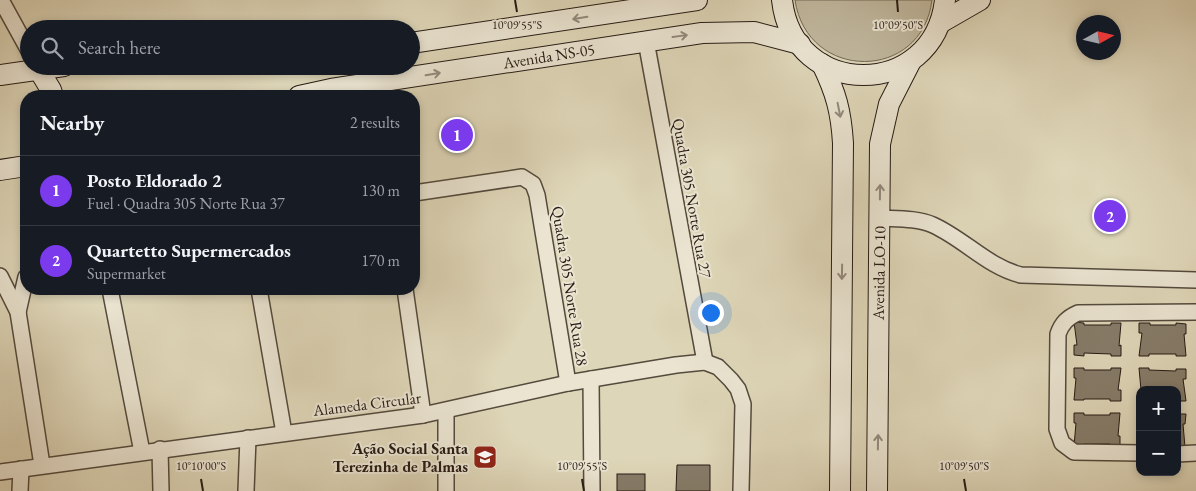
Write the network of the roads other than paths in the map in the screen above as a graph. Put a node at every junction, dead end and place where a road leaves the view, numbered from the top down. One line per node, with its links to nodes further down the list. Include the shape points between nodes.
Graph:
1 (1, 0): 7 (street)
2 (697, 0): 9 (street, Avenida NS-05, one-way to 9)
3 (782, 0): 10 (street, Avenida NS-05, via 788,24)
4 (945, 0): 6 (street, Avenida NS-05)
5 (980, 0): 6 (street, Avenida NS-05)
6 (940, 23): 11 (street, Avenida NS-05, via 928,44)
7 (20, 35)
8 (646, 41): 10 (street, Avenida NS-05, one-way to 10, via 702,33 742,32); 17 (street, Avenida NS-05, one-way to 8); 30 (street, Quadra 305 Norte Rua 27)
9 (420, 42)
10 (800, 44): 12 (street, Avenida NS-05)
11 (911, 61): 12 (street, Avenida NS-05, via 888,72 862,76 837,72); 21 (street, Avenida LO-10, one-way to 11, via 882,130 894,92)
12 (822, 64): 51 (street, one-way to 51, via 839,105 843,143)
13 (20, 72): 15 (street)
14 (42, 75): 16 (street)
15 (0, 76)
16 (51, 90)
17 (326, 90)
18 (20, 167): 19 (street)
19 (0, 170)
20 (420, 192): 32 (street, Quadra 305 Norte Rua 28, via 522,177 533,184)
21 (880, 218): 23 (street, via 915,220 933,226 999,266 1021,275); 52 (street, Avenida LO-10, one-way to 21)
22 (0, 276): 28 (street)
23 (1196, 280)
24 (22, 295): 28 (street)
25 (111, 295): 38 (street)
26 (260, 295): 35 (street)
27 (406, 295): 34 (street)
28 (18, 312): 42 (street)
29 (1196, 312): 39 (street, via 1078,313 1069,317 1058,334 1057,429 1062,443 1074,452)
30 (705, 362): 31 (street, Alameda Circular); 50 (street, via 718,367 731,380 743,404)
31 (591, 379): 32 (street, Alameda Circular); 49 (street)
32 (568, 383): 33 (street, Alameda Circular)
33 (446, 411): 34 (street, Alameda Circular); 48 (street)
34 (423, 415): 35 (street, Alameda Circular)
35 (284, 433): 36 (street, Alameda Circular)
36 (248, 438): 37 (street, Alameda Circular); 47 (street)
37 (160, 449): 38 (street, Alameda Circular); 46 (street)
38 (142, 452): 42 (street, Alameda Circular)
39 (1136, 453)
40 (1196, 453): 41 (street)
41 (1181, 454)
42 (42, 465): 43 (street, Alameda Circular)
43 (21, 469): 44 (street, Alameda Circular); 45 (street)
44 (0, 472)
45 (20, 491)
46 (160, 491)
47 (246, 491)
48 (446, 491)
49 (592, 491)
50 (742, 491)
51 (840, 491)
52 (877, 491)

